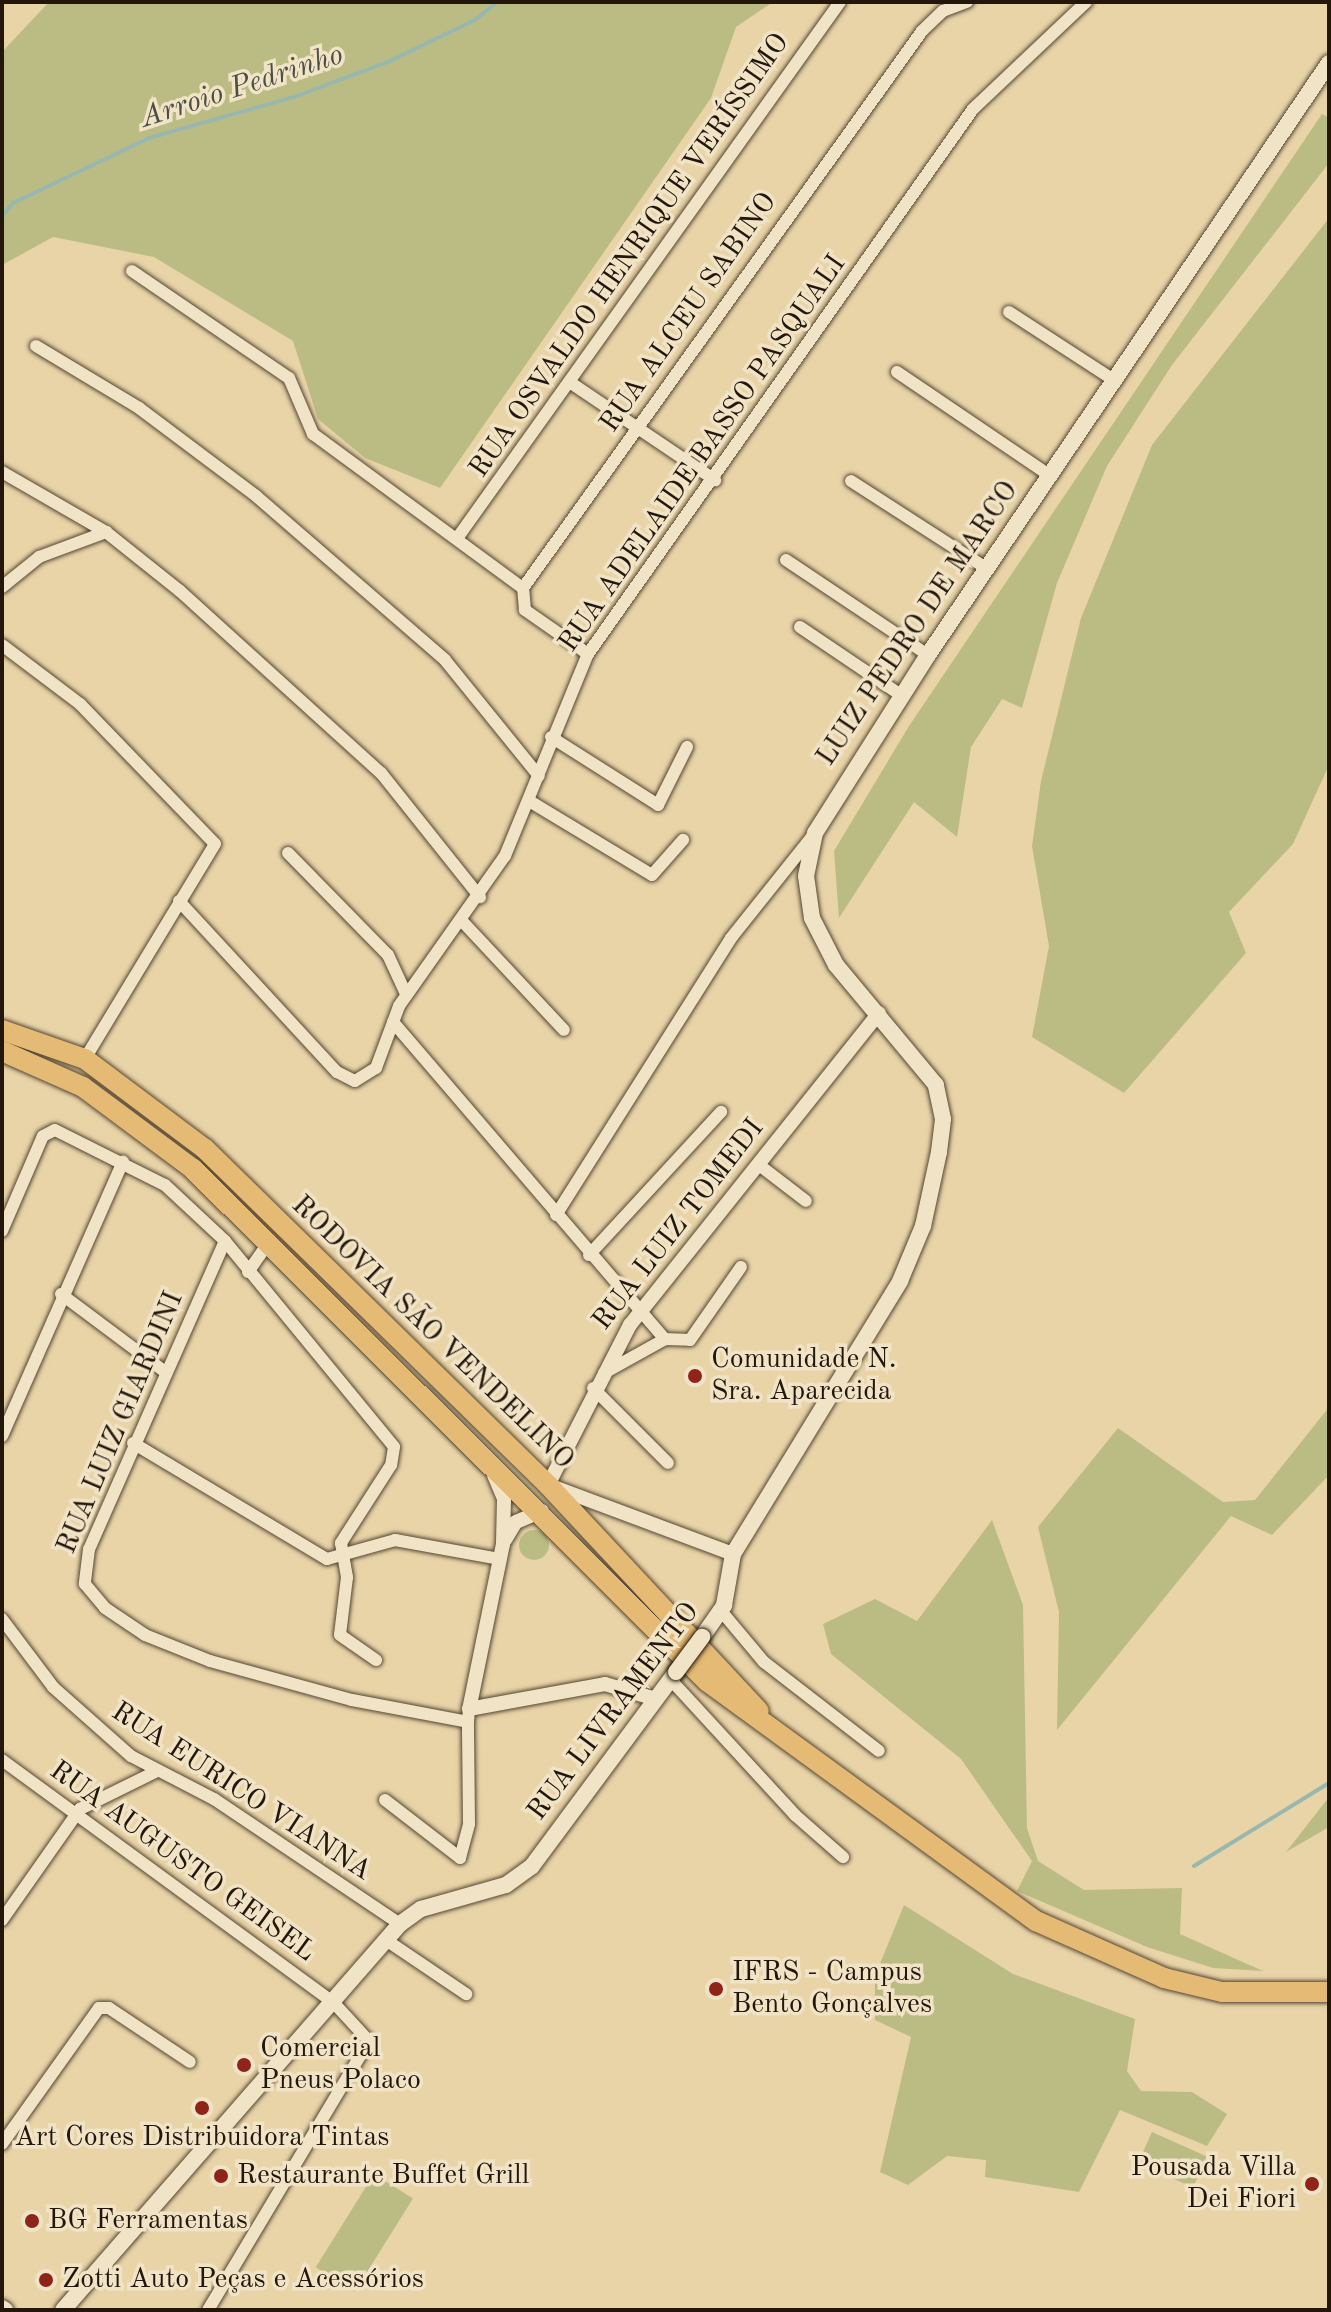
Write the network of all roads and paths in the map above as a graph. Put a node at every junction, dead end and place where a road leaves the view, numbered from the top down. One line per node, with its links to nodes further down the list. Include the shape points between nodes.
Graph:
1 (840, 2): 10 (street, RUA OSVALDO HENRIQUE VERÍSSIMO)
2 (967, 2): 11 (street, RUA ALCEU SABINO, via 943,11 922,31)
3 (1086, 2): 14 (street, RUA ADELAIDE BASSO PASQUALI, via 973,109)
4 (1329, 63): 9 (main road, LUIZ PEDRO DE MARCO)
5 (132, 271): 17 (street, via 289,378 313,434)
6 (1009, 312): 9 (street)
7 (36, 346): 29 (street, via 139,408 256,496 445,660)
8 (897, 372): 13 (street)
9 (1112, 379): 13 (main road, LUIZ PEDRO DE MARCO)
10 (571, 383): 11 (street); 17 (street, RUA OSVALDO HENRIQUE VERÍSSIMO)
11 (638, 428): 14 (street); 21 (street, RUA ALCEU SABINO)
12 (2, 472): 16 (street)
13 (1049, 475): 19 (main road, LUIZ PEDRO DE MARCO)
14 (715, 480): 24 (street, RUA ADELAIDE BASSO PASQUALI)
15 (851, 481): 19 (street)
16 (106, 532): 20 (street, via 39,557); 34 (street, via 145,560 372,764)
17 (458, 537): 21 (street)
18 (786, 560): 25 (street)
19 (986, 568): 25 (main road, LUIZ PEDRO DE MARCO)
20 (2, 587)
21 (523, 588): 24 (street, via 525,610)
22 (800, 627): 26 (street)
23 (2, 645): 35 (street, via 80,704 213,838 215,851)
24 (588, 654): 27 (street, RUA ADELAIDE BASSO PASQUALI)
25 (928, 655): 26 (main road, LUIZ PEDRO DE MARCO)
26 (901, 695): 31 (main road, LUIZ PEDRO DE MARCO)
27 (551, 737): 28 (street, via 658,805); 29 (street, RUA ADELAIDE BASSO PASQUALI)
28 (687, 747)
29 (539, 776): 30 (street, RUA ADELAIDE BASSO PASQUALI)
30 (531, 802): 32 (street, via 652,875); 34 (street, RUA ADELAIDE BASSO PASQUALI)
31 (815, 833): 38 (main road, RUA LIVRAMENTO, via 806,876 812,918 836,965); 48 (street, LUIZ PEDRO DE MARCO, via 723,950)
32 (683, 840)
33 (288, 853): 37 (street, via 388,955)
34 (480, 897): 36 (street, RUA ADELAIDE BASSO PASQUALI)
35 (179, 901): 39 (street, RUA ADELAIDE BASSO PASQUALI, via 345,1079 355,1081 376,1068); 43 (street)
36 (462, 921): 37 (street, RUA ADELAIDE BASSO PASQUALI); 41 (street)
37 (406, 994): 39 (street, RUA ADELAIDE BASSO PASQUALI)
38 (879, 1013): 46 (street, RUA LUIZ TOMEDI); 67 (main road, RUA LIVRAMENTO, via 924,1066 941,1098 939,1152 923,1226 900,1281)
39 (393, 1022): 48 (street)
40 (2, 1030): 43 (highway, RODOVIA SÃO VENDELINO)
41 (564, 1030)
42 (2, 1051): 50 (highway, via 43,1066 115,1109)
43 (85, 1059): 64 (highway, RODOVIA SÃO VENDELINO, via 205,1149)
44 (721, 1112): 52 (street)
45 (123, 1162): 49 (street, via 55,1130 43,1136); 51 (street, via 165,1185); 55 (street)
46 (759, 1165): 47 (street); 56 (street, RUA LUIZ TOMEDI)
47 (806, 1201)
48 (556, 1215): 52 (street)
49 (2, 1231)
50 (270, 1240): 54 (street); 62 (highway)
51 (225, 1241): 54 (street); 58 (street, RUA LUIZ GIARDINI)
52 (589, 1255): 56 (street)
53 (741, 1267): 57 (street, via 690,1340)
54 (248, 1272): 68 (street, via 394,1447 391,1465 343,1538)
55 (61, 1294): 58 (street); 60 (street)
56 (643, 1310): 57 (street); 59 (street, RUA LUIZ TOMEDI)
57 (665, 1339): 59 (street)
58 (164, 1371): 61 (street, RUA LUIZ GIARDINI)
59 (596, 1382): 63 (street); 64 (street, RUA LUIZ TOMEDI)
60 (2, 1436)
61 (133, 1443): 68 (street, via 322,1557); 75 (street, RUA LUIZ GIARDINI, via 85,1562 85,1584 105,1608 145,1635 210,1661 352,1700)
62 (479, 1448): 65 (highway); 66 (street, via 504,1499)
63 (668, 1463)
64 (548, 1485): 67 (street); 76 (highway, RODOVIA SÃO VENDELINO)
65 (542, 1511): 66 (street, via 516,1522); 76 (highway, via 685,1660)
66 (503, 1544): 69 (street)
67 (733, 1554): 70 (main road, RUA LIVRAMENTO)
68 (344, 1558): 69 (street, via 395,1540); 72 (street, via 340,1635)
69 (500, 1559): 75 (street)
70 (722, 1612): 73 (main road, RUA LIVRAMENTO, bridge); 77 (street, via 764,1662)
71 (2, 1619): 79 (street, RUA EURICO VIANNA, via 84,1718)
72 (376, 1660)
73 (673, 1675): 74 (main road, RUA LIVRAMENTO); 82 (street, via 795,1815)
74 (656, 1699): 75 (street, via 605,1684); 84 (main road, RUA LIVRAMENTO, via 520,1877 421,1909)
75 (469, 1715): 80 (street, via 469,1824 460,1858)
76 (778, 1735): 86 (highway, via 1036,1921 1096,1953 1222,1992)
77 (879, 1751)
78 (2, 1760): 81 (street, RUA AUGUSTO GEISEL)
79 (155, 1772): 81 (street); 84 (street, RUA EURICO VIANNA, via 214,1799)
80 (385, 1800)
81 (75, 1814): 83 (street); 88 (street, RUA AUGUSTO GEISEL)
82 (843, 1857)
83 (2, 1920)
84 (400, 1924): 85 (main road, RUA LIVRAMENTO)
85 (386, 1940): 87 (street); 88 (main road, RUA LIVRAMENTO)
86 (1329, 1992)
87 (466, 1994)
88 (333, 2002): 91 (main road, RUA LIVRAMENTO); 92 (street, RUA AUGUSTO GEISEL, via 365,2032 367,2051)
89 (190, 2062): 90 (street, via 109,2008 99,2008)
90 (2, 2144)
91 (63, 2310)
92 (208, 2310)

